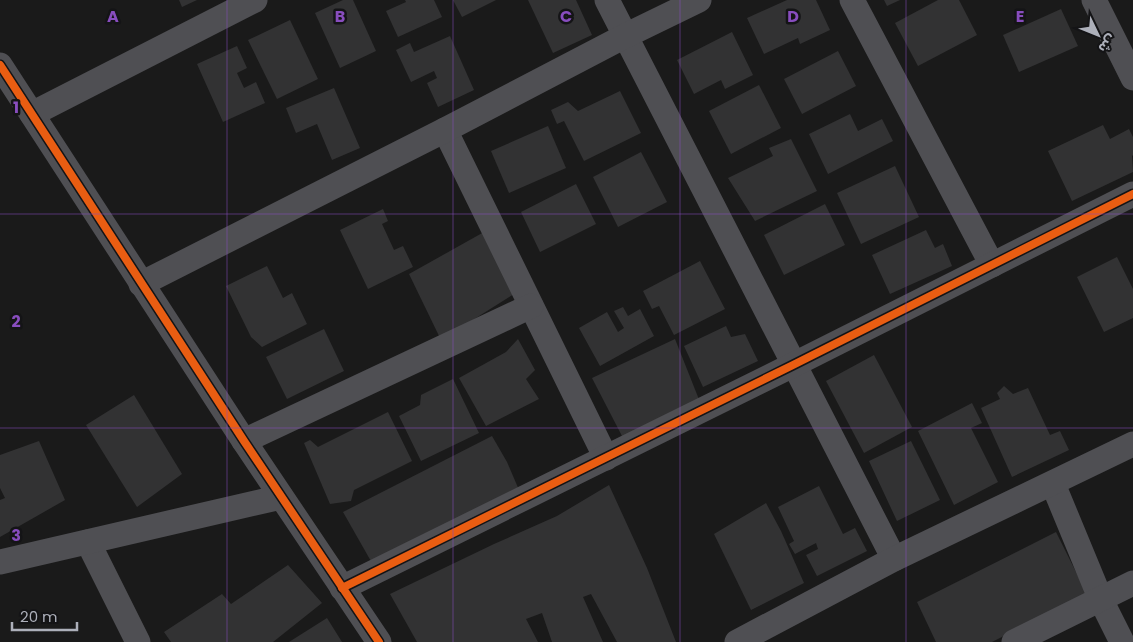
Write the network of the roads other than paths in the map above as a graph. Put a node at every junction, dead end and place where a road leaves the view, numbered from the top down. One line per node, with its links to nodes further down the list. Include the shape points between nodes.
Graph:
1 (254, 0): 9 (street)
2 (606, 0): 6 (street)
3 (699, 0): 6 (street)
4 (852, 0): 12 (street)
5 (1094, 0): 8 (street)
6 (625, 36): 10 (street); 15 (street)
7 (0, 65): 9 (street)
8 (1133, 78)
9 (32, 114): 13 (street)
10 (445, 130): 13 (street); 14 (street)
11 (1133, 194): 12 (street)
12 (992, 265): 15 (street)
13 (142, 284): 16 (street)
14 (531, 306): 16 (street); 18 (street)
15 (793, 365): 18 (street); 22 (street)
16 (244, 441): 20 (street)
17 (1133, 444): 19 (street)
18 (606, 458): 25 (street)
19 (1053, 484): 22 (street); 26 (street)
20 (281, 498): 21 (street); 25 (street)
21 (88, 542): 23 (street); 27 (street)
22 (894, 559): 29 (street)
23 (0, 562)
24 (1133, 583): 26 (street)
25 (342, 588): 28 (street)
26 (1101, 600): 30 (street); 31 (street)
27 (138, 642)
28 (379, 642)
29 (737, 642)
30 (1014, 642)
31 (1122, 642)

